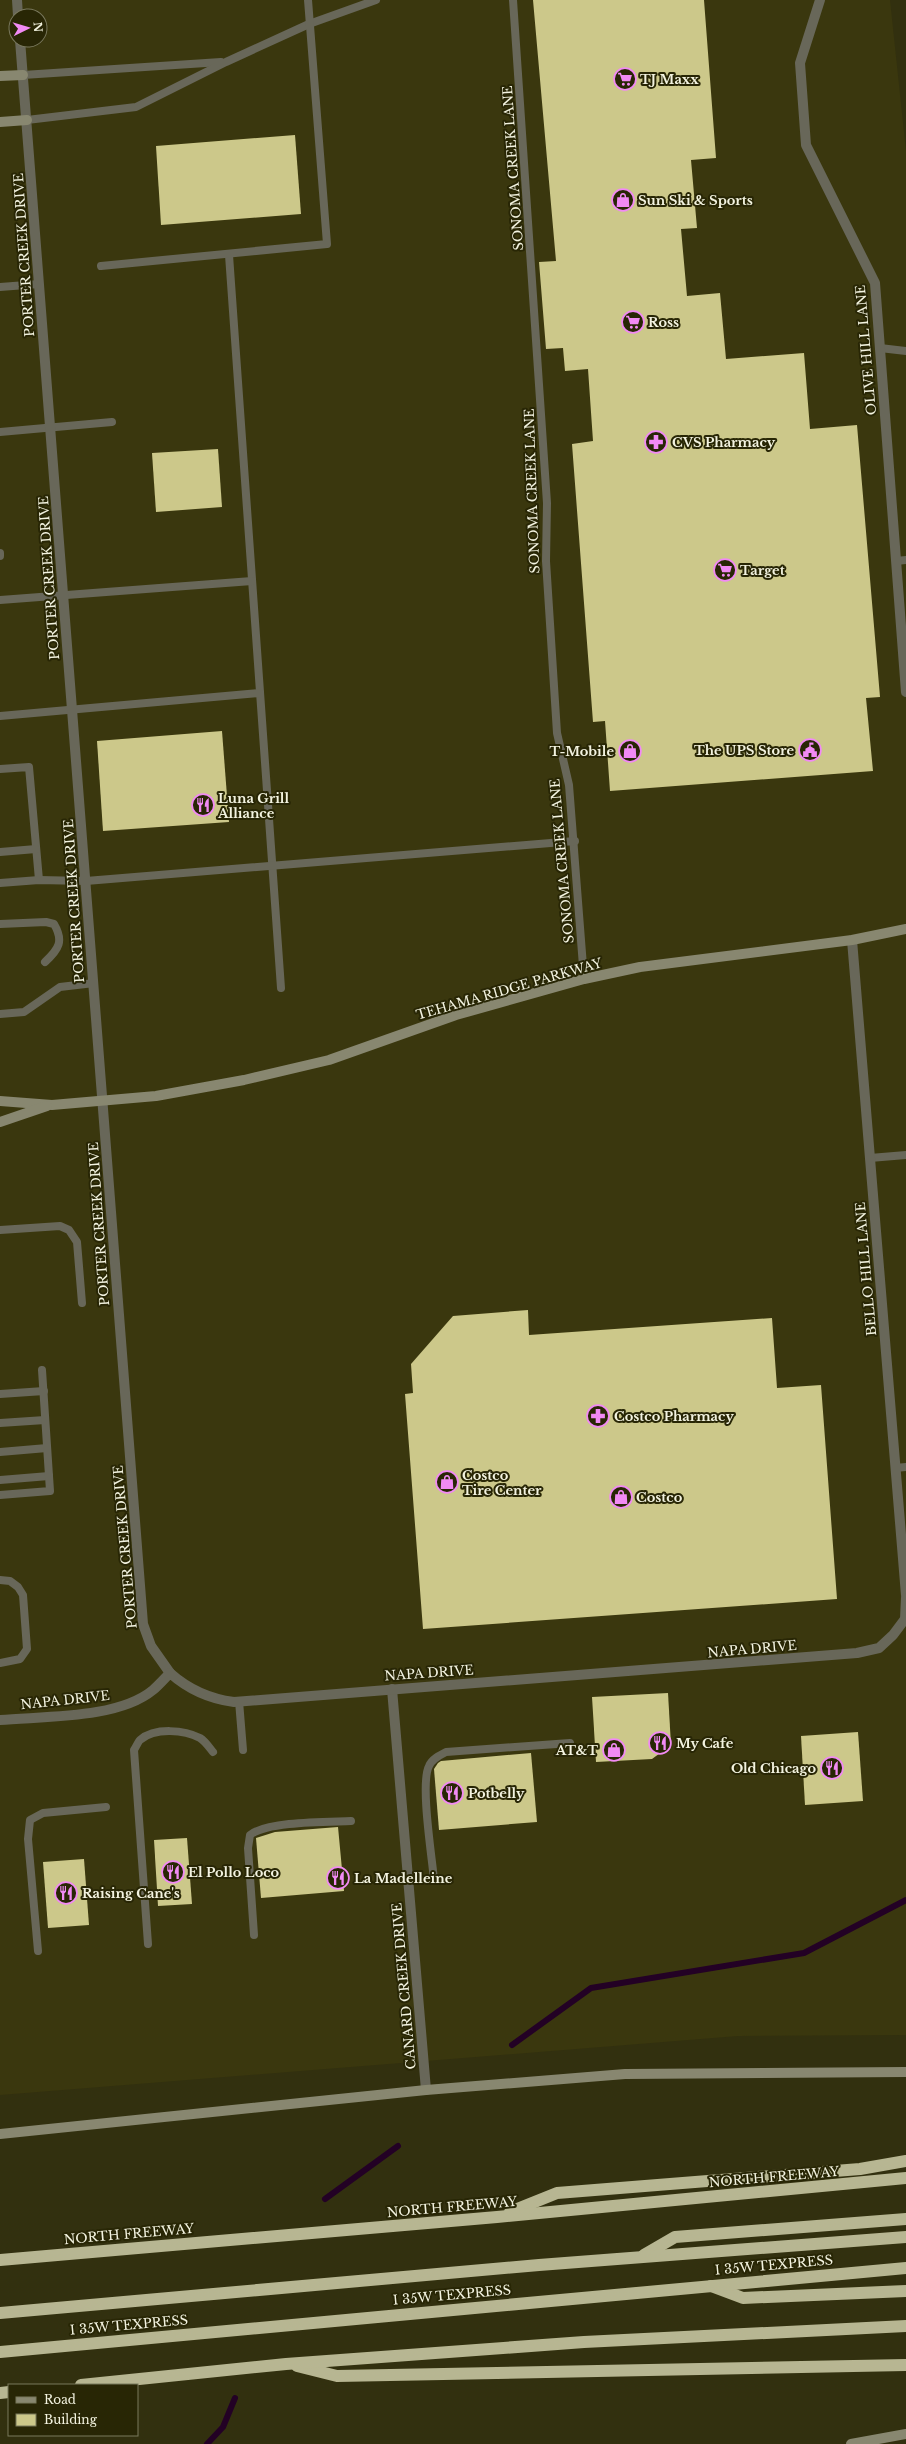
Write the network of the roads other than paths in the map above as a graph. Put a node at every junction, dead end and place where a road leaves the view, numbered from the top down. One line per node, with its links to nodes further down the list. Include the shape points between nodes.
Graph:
1 (308, 0): 5 (lane)
2 (376, 0): 5 (lane)
3 (513, 0): 32 (lane, SONOMA CREEK LANE, via 547,503 546,561 557,733 569,785)
4 (820, 0): 16 (street, OLIVE HILL LANE, via 800,63 806,145 875,283)
5 (309, 24): 7 (lane); 12 (lane, via 316,84 327,244)
6 (21, 48): 8 (street, PORTER CREEK DRIVE)
7 (226, 62): 8 (lane); 10 (lane, via 136,107)
8 (23, 75): 9 (street); 10 (street, PORTER CREEK DRIVE)
9 (0, 76)
10 (26, 120): 11 (street); 14 (street, PORTER CREEK DRIVE)
11 (0, 122)
12 (229, 255): 13 (lane); 24 (lane)
13 (101, 266)
14 (39, 284): 15 (lane); 19 (street, PORTER CREEK DRIVE)
15 (0, 287)
16 (880, 348): 17 (lane); 23 (street, OLIVE HILL LANE)
17 (906, 351)
18 (112, 422): 19 (lane)
19 (50, 426): 20 (lane); 25 (street, PORTER CREEK DRIVE)
20 (0, 432)
21 (0, 553): 22 (lane)
22 (0, 556)
23 (901, 560): 27 (street, OLIVE HILL LANE)
24 (252, 581): 25 (lane); 28 (lane)
25 (64, 594): 26 (lane); 29 (street, PORTER CREEK DRIVE)
26 (0, 600)
27 (906, 692)
28 (260, 693): 29 (lane); 35 (lane)
29 (72, 711): 30 (lane); 37 (street, PORTER CREEK DRIVE)
30 (0, 716)
31 (0, 769): 33 (lane, via 29,767)
32 (575, 841): 35 (lane); 43 (lane, SONOMA CREEK LANE)
33 (36, 849): 34 (lane); 36 (lane)
34 (0, 852)
35 (272, 866): 37 (lane); 45 (lane)
36 (38, 880): 37 (lane); 38 (lane)
37 (86, 881): 44 (street, PORTER CREEK DRIVE)
38 (0, 883)
39 (0, 924): 42 (lane, via 54,924 60,933 60,945)
40 (906, 929): 41 (street, TEHAMA RIDGE PARKWAY)
41 (852, 940): 43 (street, TEHAMA RIDGE PARKWAY, via 640,967); 52 (street, BELLO HILL LANE)
42 (45, 962)
43 (584, 979): 47 (street, TEHAMA RIDGE PARKWAY, via 456,1015 329,1060 156,1096)
44 (94, 983): 46 (lane, via 60,987 24,1012); 47 (street, PORTER CREEK DRIVE)
45 (281, 988)
46 (0, 1014)
47 (103, 1100): 49 (street, TEHAMA RIDGE PARKWAY); 71 (street, PORTER CREEK DRIVE, via 143,1624 151,1646)
48 (0, 1101): 49 (street, TEHAMA RIDGE PARKWAY)
49 (52, 1105): 50 (street, TEHAMA RIDGE PARKWAY)
50 (0, 1122)
51 (906, 1155): 52 (lane)
52 (870, 1158): 63 (street, BELLO HILL LANE)
53 (0, 1230): 54 (lane, via 60,1226 70,1230 77,1242)
54 (82, 1303)
55 (42, 1370): 56 (lane)
56 (44, 1391): 57 (lane); 58 (lane)
57 (0, 1394)
58 (46, 1420): 59 (lane); 60 (lane)
59 (0, 1423)
60 (47, 1448): 61 (lane); 64 (lane)
61 (0, 1452)
62 (906, 1467): 63 (lane)
63 (896, 1468): 68 (street, BELLO HILL LANE)
64 (49, 1476): 65 (lane); 66 (lane, via 50,1491)
65 (0, 1480)
66 (0, 1495)
67 (0, 1580): 70 (lane, via 10,1581 18,1587 23,1596 27,1649 20,1659)
68 (906, 1596): 69 (street, BELLO HILL LANE, via 905,1619)
69 (879, 1648): 72 (street, NAPA DRIVE, via 857,1653)
70 (0, 1663)
71 (170, 1673): 73 (street, NAPA DRIVE, via 183,1684 219,1700); 74 (street, NAPA DRIVE, via 153,1691 131,1703 110,1710)
72 (392, 1689): 73 (street, NAPA DRIVE); 85 (street, CANARD CREEK DRIVE)
73 (239, 1701): 76 (lane)
74 (0, 1720)
75 (570, 1743): 80 (lane, via 446,1752 429,1765 425,1782)
76 (243, 1750)
77 (213, 1752): 82 (lane, via 202,1739 189,1733 169,1731 140,1739 134,1750)
78 (106, 1807): 83 (lane, via 43,1813 30,1820 28,1839)
79 (351, 1820): 81 (lane, via 272,1826 250,1834 248,1848)
80 (434, 1880)
81 (254, 1935)
82 (148, 1944)
83 (38, 1951)
84 (906, 2072): 85 (street, via 625,2074)
85 (426, 2090): 86 (street)
86 (0, 2134)
87 (906, 2161): 89 (highway, via 860,2168 556,2193)
88 (906, 2178): 89 (highway, NORTH FREEWAY)
89 (497, 2217): 93 (highway, NORTH FREEWAY)
90 (906, 2219): 92 (highway, via 675,2237)
91 (906, 2237): 92 (highway, I 35W TEXPRESS)
92 (641, 2257): 97 (highway, I 35W TEXPRESS)
93 (0, 2260)
94 (906, 2268): 95 (highway, I 35W TEXPRESS)
95 (708, 2285): 96 (highway, via 743,2298); 99 (highway, I 35W TEXPRESS)
96 (906, 2291)
97 (0, 2313)
98 (906, 2326): 100 (highway, via 584,2342)
99 (0, 2352)
100 (286, 2364): 101 (highway, via 337,2376); 102 (highway)
101 (906, 2365)
102 (91, 2384)
103 (906, 2434): 104 (street)
104 (851, 2444)

